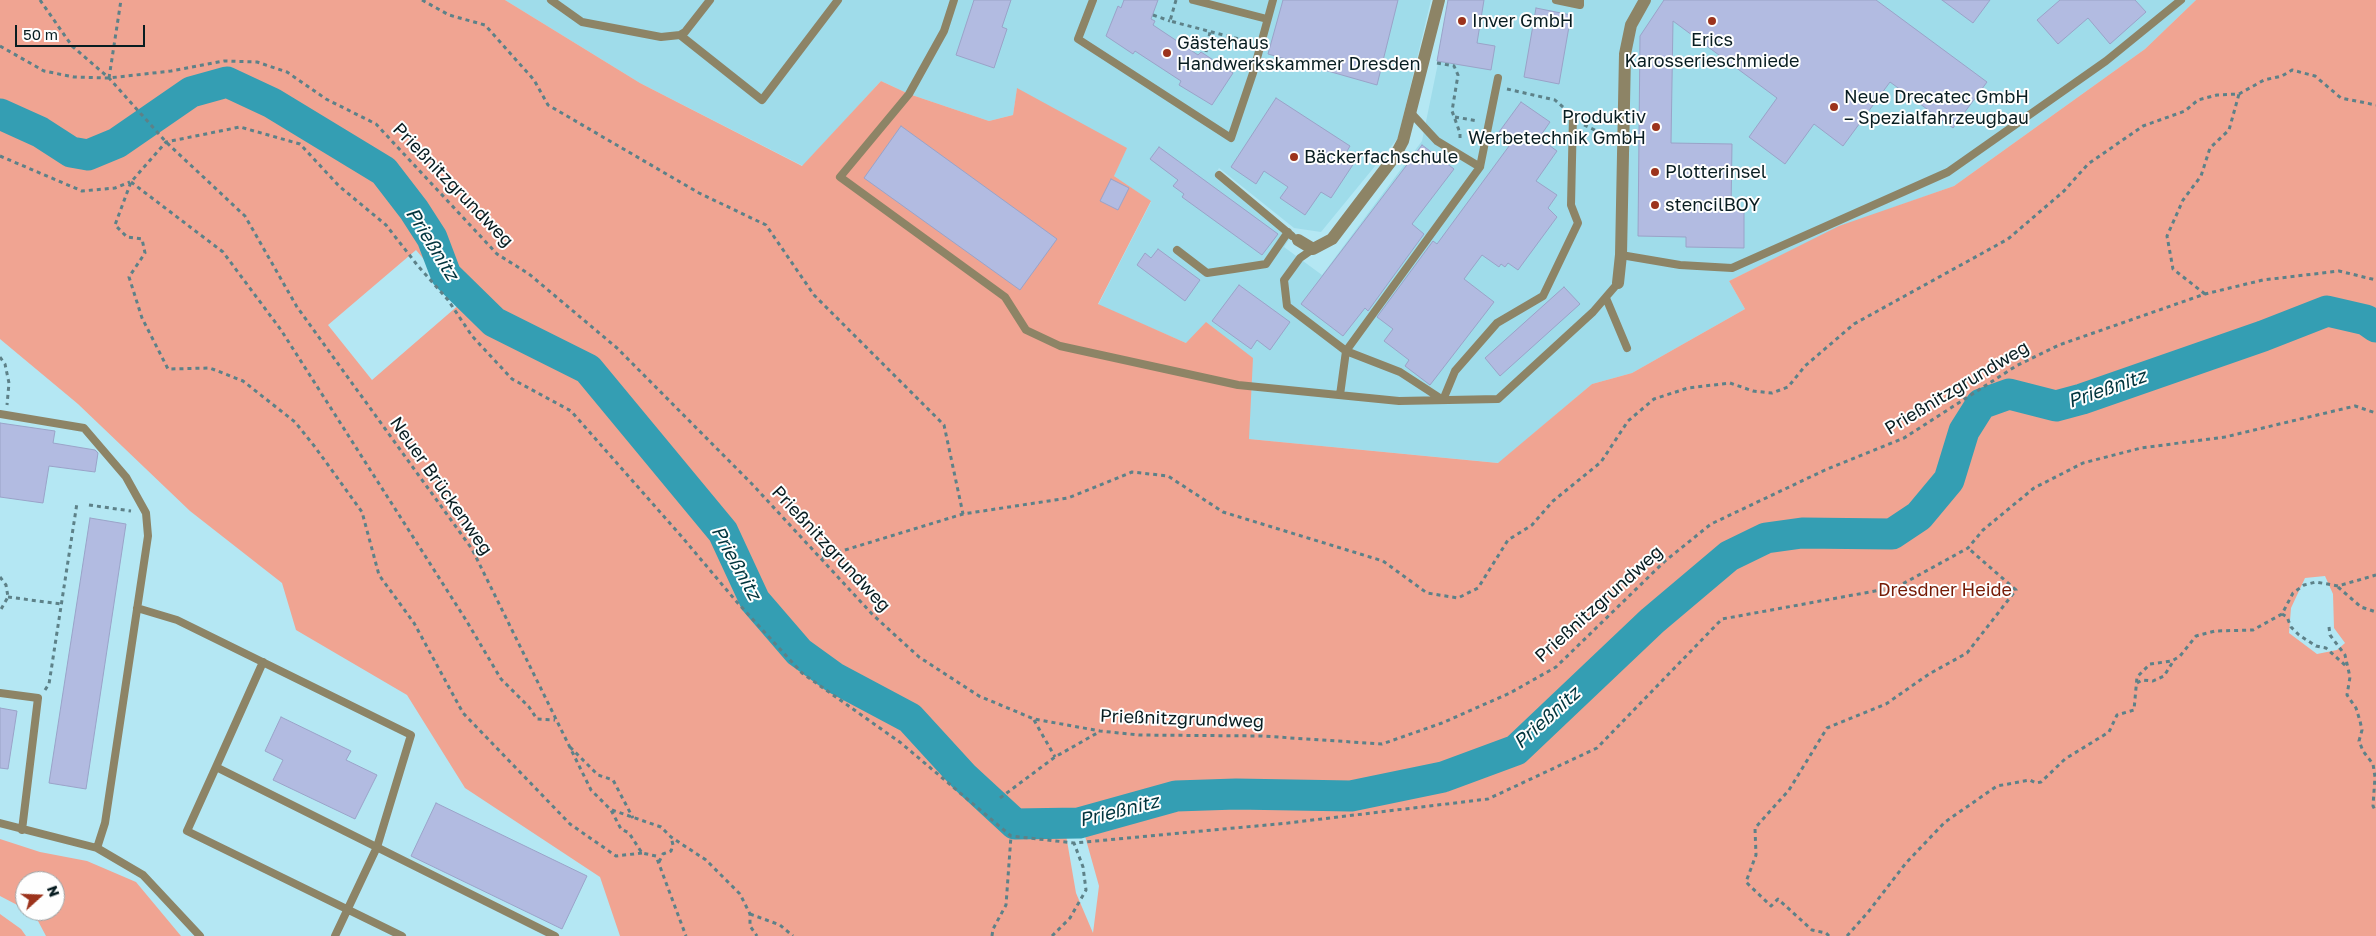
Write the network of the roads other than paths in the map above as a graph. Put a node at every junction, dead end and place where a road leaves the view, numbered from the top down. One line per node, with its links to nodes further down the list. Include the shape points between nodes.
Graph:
1 (551, 0): 14 (lane, via 582,22 662,37)
2 (710, 0): 14 (lane)
3 (838, 0): 14 (lane, via 762,100)
4 (954, 0): 28 (lane, via 944,31 909,94 840,177 1005,298 1026,330 1060,346 1238,385)
5 (1093, 0): 13 (lane, via 1078,39 1231,138)
6 (1193, 0): 13 (lane)
7 (1273, 0): 13 (lane)
8 (1439, 0): 16 (street)
9 (1556, 0): 10 (lane, via 1580,5)
10 (1580, 0)
11 (1645, 0): 23 (street, via 1630,25 1625,54)
12 (2181, 0): 23 (lane, via 2106,60 1948,172 1732,268 1680,265)
13 (1268, 19)
14 (680, 35)
15 (1498, 78): 18 (lane)
16 (1410, 113): 18 (lane, via 1437,141); 21 (street, via 1404,141 1395,156 1332,240)
17 (1573, 115): 29 (lane, via 1571,205 1578,223 1562,259 1543,296 1498,323 1455,371)
18 (1480, 167): 27 (lane)
19 (1219, 175): 20 (lane)
20 (1293, 236): 21 (street); 22 (lane, via 1266,264 1207,273)
21 (1313, 249): 27 (lane, via 1300,258 1284,280 1288,306)
22 (1177, 250)
23 (1621, 255): 24 (street)
24 (1618, 283): 25 (lane)
25 (1606, 298): 26 (lane); 29 (lane, via 1498,399)
26 (1627, 348)
27 (1346, 350): 28 (lane); 29 (lane, via 1400,372)
28 (1340, 395): 29 (lane, via 1399,401)
29 (1443, 400)
30 (3, 415): 31 (lane, via 84,428 126,477 146,513 148,536)
31 (137, 608): 32 (lane, via 177,620); 38 (lane, via 105,823)
32 (263, 662): 34 (lane); 37 (lane, via 411,735)
33 (0, 693): 36 (lane, via 38,698)
34 (216, 767): 37 (lane); 39 (lane, via 187,831)
35 (0, 823): 36 (lane)
36 (22, 830): 38 (lane)
37 (377, 847): 39 (lane); 43 (lane)
38 (97, 848): 40 (lane, via 143,875)
39 (348, 910): 41 (lane); 42 (lane)
40 (200, 936)
41 (335, 936)
42 (402, 936)
43 (555, 936)

